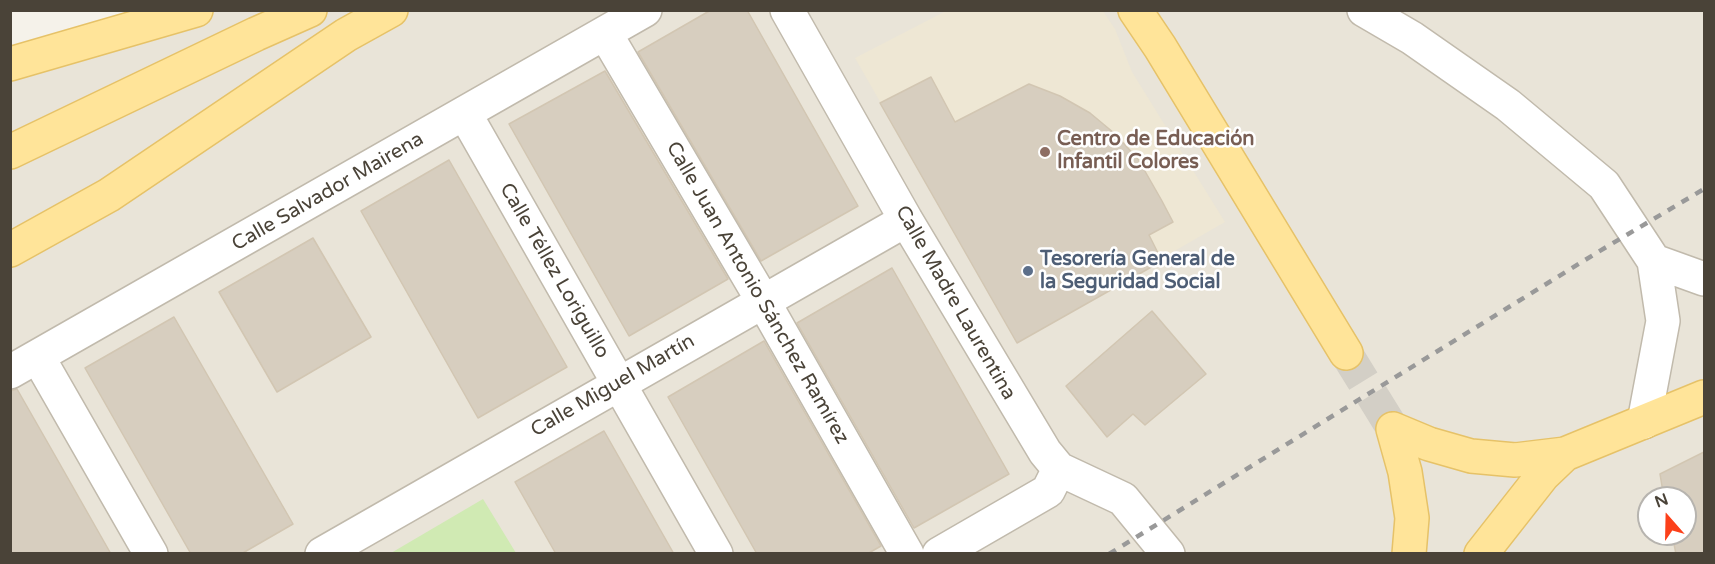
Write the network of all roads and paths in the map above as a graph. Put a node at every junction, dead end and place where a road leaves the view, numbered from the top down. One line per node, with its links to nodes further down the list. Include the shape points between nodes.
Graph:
1 (196, 10): 11 (main road)
2 (310, 10): 13 (main road)
3 (390, 10): 15 (main road, via 346,35 109,195)
4 (645, 10): 9 (street, Calle Salvador Mairena)
5 (787, 10): 14 (street, Calle Madre Laurentina)
6 (1135, 10): 10 (main road)
7 (1158, 10): 10 (main road)
8 (1364, 10): 16 (street, via 1412,38 1508,105 1604,185)
9 (605, 33): 12 (street, Calle Salvador Mairena); 18 (street, Calle Juan Antonio Sánchez Ramírez)
10 (1160, 47): 19 (main road)
11 (10, 64)
12 (465, 114): 20 (street, Calle Salvador Mairena); 21 (street, Calle Téllez Loriguillo)
13 (10, 152)
14 (906, 220): 18 (street, Calle Miguel Martín); 25 (street, Calle Madre Laurentina, via 1026,423)
15 (10, 250)
16 (1654, 261): 17 (street); 23 (street, via 1663,321)
17 (1704, 279)
18 (763, 301): 21 (street, Calle Miguel Martín); 29 (street, Calle Juan Antonio Sánchez Ramírez)
19 (1346, 353)
20 (24, 364): 26 (street)
21 (618, 383): 27 (street, Calle Miguel Martín); 28 (street, Calle Téllez Loriguillo)
22 (1704, 397): 23 (main road)
23 (1644, 422): 24 (main road)
24 (1565, 454): 32 (main road, via 1515,460 1471,456 1393,429 1412,518); 33 (main road)
25 (1059, 469): 30 (street, via 1048,491); 31 (street, Calle Madre Laurentina, via 1123,499)
26 (151, 554)
27 (322, 554)
28 (716, 554)
29 (907, 554)
30 (939, 554)
31 (1168, 554)
32 (1409, 554)
33 (1481, 554)

